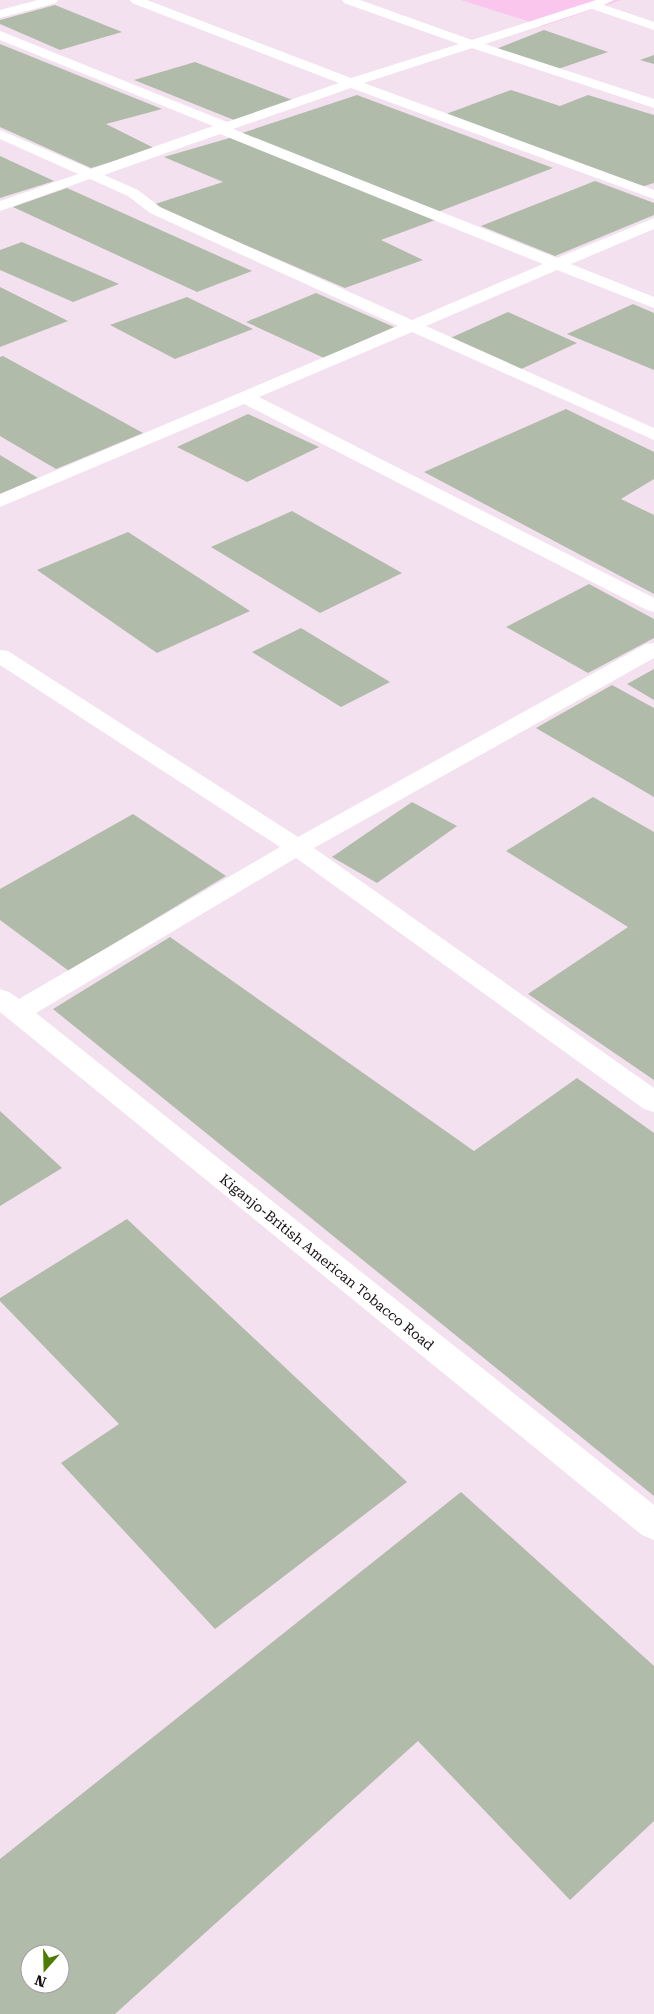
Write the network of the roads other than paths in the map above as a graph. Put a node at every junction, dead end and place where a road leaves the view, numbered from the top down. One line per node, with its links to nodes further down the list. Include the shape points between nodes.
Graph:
1 (52, 0): 6 (street)
2 (136, 0): 10 (street)
3 (348, 0): 9 (street)
4 (608, 0): 5 (street)
5 (591, 6): 7 (street); 9 (street)
6 (0, 14)
7 (654, 26)
8 (0, 35): 12 (street)
9 (472, 44): 10 (street); 11 (street)
10 (351, 83): 12 (street); 15 (street)
11 (654, 104)
12 (224, 128): 14 (street); 18 (street)
13 (0, 134): 14 (street)
14 (90, 174): 16 (street); 20 (street, via 133,193 155,210)
15 (654, 195)
16 (0, 206)
17 (654, 222): 18 (street)
18 (556, 264): 19 (street); 20 (street)
19 (654, 303)
20 (411, 326): 21 (street); 22 (street)
21 (244, 397): 23 (street); 24 (street)
22 (654, 435)
23 (0, 501)
24 (654, 606)
25 (654, 649): 27 (street)
26 (0, 656): 27 (street)
27 (297, 847): 28 (street); 29 (street)
28 (8, 1005): 30 (street, Kiganjo-British American Tobacco Road)
29 (654, 1102)
30 (654, 1525)

